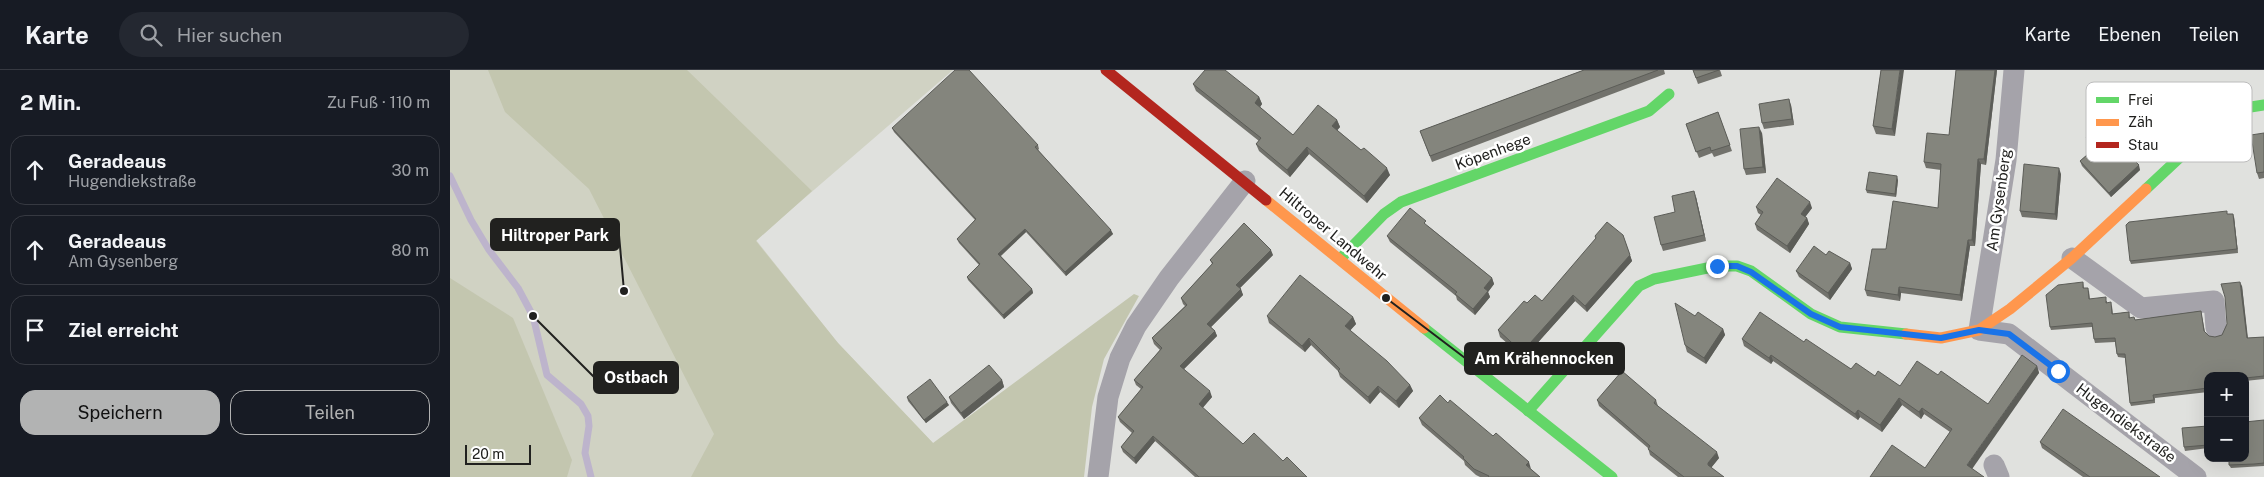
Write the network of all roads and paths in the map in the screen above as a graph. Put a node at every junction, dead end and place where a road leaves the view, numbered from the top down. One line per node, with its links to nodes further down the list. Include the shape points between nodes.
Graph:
1 (1106, 70): 5 (street, Hiltroper Landwehr)
2 (2014, 70): 9 (street, Am Gysenberg, via 2006,160)
3 (1669, 94): 7 (street, Köpenhege, via 1648,111 1401,202 1384,214)
4 (2175, 162): 6 (street)
5 (1245, 181): 7 (street, Hiltroper Landwehr); 11 (street, via 1164,286 1136,326 1120,358 1108,396)
6 (2072, 258): 8 (street, via 2141,308 2214,301); 9 (street)
7 (1340, 259): 10 (street, Hiltroper Landwehr)
8 (2216, 328)
9 (1979, 330): 10 (street, via 1941,338 1840,327 1811,314 1751,272 1737,266 1717,266 1654,279 1639,286); 13 (street, Hugendiekstraße, via 2009,334)
10 (1528, 411): 12 (street, Hiltroper Landwehr)
11 (1098, 477)
12 (1612, 477)
13 (2196, 477)

